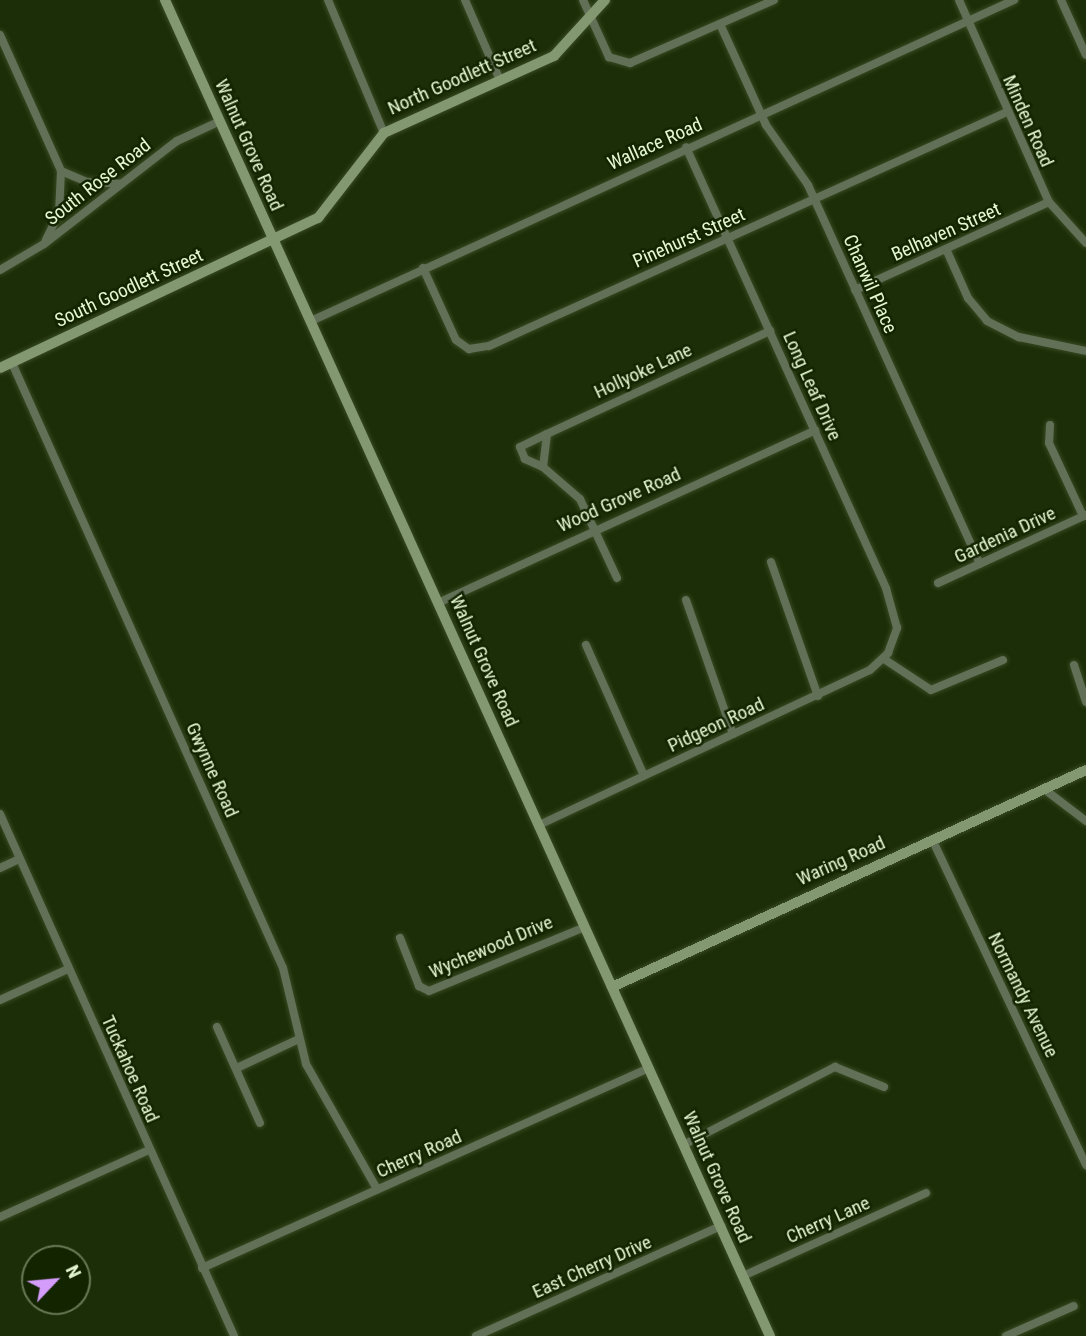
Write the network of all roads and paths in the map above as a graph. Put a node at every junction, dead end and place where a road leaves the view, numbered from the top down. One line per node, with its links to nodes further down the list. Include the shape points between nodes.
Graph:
1 (165, 0): 18 (main road, Walnut Grove Road)
2 (328, 0): 19 (street)
3 (465, 0): 15 (street)
4 (583, 0): 10 (street)
5 (605, 0): 10 (main road, North Goodlett Street)
6 (774, 0): 12 (street)
7 (959, 0): 11 (street, Minden Road)
8 (1014, 0): 11 (street, Wallace Road)
9 (1061, 0): 14 (street)
10 (592, 20): 12 (street, via 609,57 630,63); 15 (main road, North Goodlett Street, via 554,55)
11 (968, 20): 16 (street, Minden Road); 17 (street, Wallace Road)
12 (720, 24): 17 (street, Chanwil Place)
13 (0, 36): 21 (street)
14 (1086, 55)
15 (499, 78): 19 (main road, North Goodlett Street)
16 (1007, 112): 23 (street, Pinehurst Street); 24 (street, Minden Road)
17 (760, 113): 20 (street, Wallace Road); 23 (street, Chanwil Place)
18 (218, 122): 22 (street, South Rose Road, via 177,141); 26 (main road, Walnut Grove Road)
19 (384, 133): 26 (main road, North Goodlett Street, via 335,202)
20 (686, 147): 25 (street, Long Leaf Drive); 30 (street, Wallace Road)
21 (61, 171): 22 (street, via 86,182); 28 (street, via 59,213)
22 (121, 184): 28 (street, South Rose Road)
23 (814, 199): 25 (street, Pinehurst Street); 32 (street, Chanwil Place)
24 (1049, 202): 27 (street, Minden Road); 29 (street, Belhaven Street)
25 (727, 238): 30 (street, Pinehurst Street, via 469,349 456,340); 34 (street, Long Leaf Drive)
26 (273, 239): 33 (main road, Walnut Grove Road); 36 (main road, South Goodlett Street)
27 (1086, 243)
28 (44, 244): 31 (street, South Rose Road)
29 (946, 249): 32 (street, Belhaven Street); 35 (street, via 987,321 1011,334)
30 (423, 268): 33 (street, Wallace Road)
31 (0, 270)
32 (855, 290): 45 (street, Chanwil Place)
33 (311, 321): 49 (main road, Walnut Grove Road)
34 (770, 331): 39 (street, Long Leaf Drive); 40 (street, Hollyoke Lane)
35 (1086, 351)
36 (12, 363): 37 (main road, South Goodlett Street); 72 (street, Gwynne Road, via 283,968)
37 (0, 368)
38 (1049, 425): 42 (street, via 1049,443)
39 (815, 429): 43 (street, Wood Grove Road); 51 (street, Long Leaf Drive, via 891,601 894,640)
40 (547, 433): 41 (street); 41 (street, Hollyoke Lane, via 520,447 525,459)
41 (543, 467): 43 (street, via 575,492)
42 (1085, 516): 45 (street, Gardenia Drive)
43 (595, 529): 46 (street); 49 (street, Wood Grove Road)
44 (771, 562): 54 (street, via 796,617 803,662)
45 (980, 564): 47 (street, Gardenia Drive)
46 (617, 578)
47 (938, 583)
48 (686, 600): 56 (street)
49 (438, 603): 62 (main road, Walnut Grove Road)
50 (586, 645): 58 (street)
51 (884, 659): 52 (street, via 931,690); 54 (street, Pidgeon Road)
52 (1003, 660)
53 (1074, 665): 55 (street)
54 (818, 696): 56 (street, Pidgeon Road)
55 (1086, 702)
56 (733, 734): 58 (street, Pidgeon Road)
57 (1086, 770): 59 (main road, Waring Road)
58 (644, 776): 62 (street, Pidgeon Road)
59 (1044, 789): 61 (street); 63 (main road, Waring Road)
60 (0, 814): 64 (street, Tuckahoe Road)
61 (1086, 821)
62 (539, 825): 66 (main road, Walnut Grove Road)
63 (932, 839): 69 (main road, Waring Road); 79 (street, Normandy Avenue)
64 (19, 859): 65 (street); 68 (street, Tuckahoe Road)
65 (0, 868)
66 (585, 927): 67 (street, Wychewood Drive, via 429,991 419,986); 69 (main road, Walnut Grove Road)
67 (400, 938)
68 (68, 969): 70 (street); 78 (street, Tuckahoe Road)
69 (611, 987): 74 (main road, Walnut Grove Road)
70 (0, 1000)
71 (217, 1027): 73 (street)
72 (297, 1040): 73 (street); 80 (street, Gwynne Road)
73 (239, 1067): 76 (street)
74 (649, 1068): 77 (main road, Walnut Grove Road); 80 (street, Cherry Road)
75 (884, 1087): 77 (street, via 835,1068)
76 (260, 1123)
77 (685, 1144): 83 (main road, Walnut Grove Road)
78 (149, 1150): 82 (street); 84 (street, Tuckahoe Road)
79 (1086, 1165)
80 (377, 1189): 84 (street, Cherry Road)
81 (926, 1193): 85 (street, Cherry Lane)
82 (0, 1217)
83 (721, 1226): 85 (main road, Walnut Grove Road); 88 (street, East Cherry Drive)
84 (202, 1268): 87 (street, Tuckahoe Road)
85 (743, 1276): 89 (main road, Walnut Grove Road)
86 (1074, 1306): 90 (street)
87 (234, 1336)
88 (476, 1336)
89 (770, 1336)
90 (1006, 1336)

